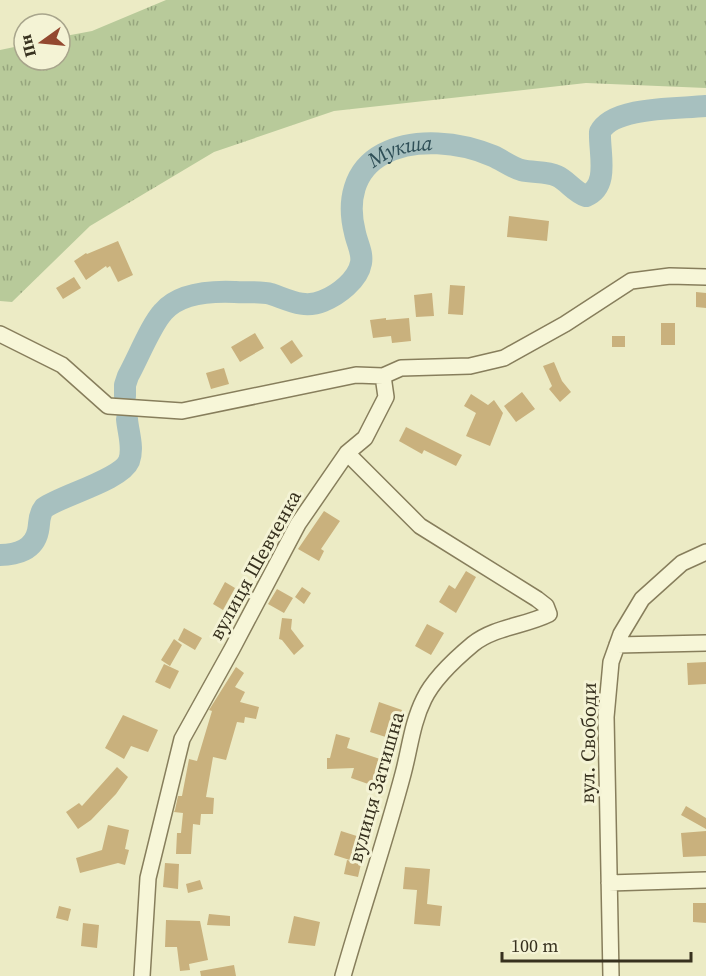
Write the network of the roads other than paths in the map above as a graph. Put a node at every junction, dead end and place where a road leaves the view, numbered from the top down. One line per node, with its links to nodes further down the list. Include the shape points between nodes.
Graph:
1 (706, 277): 3 (street, via 631,281 504,358 470,366 401,368)
2 (0, 334): 3 (street, via 62,365 108,406 182,411 356,375)
3 (383, 376): 4 (street, вулиця Шевченка, via 386,397 365,438)
4 (347, 453): 10 (street, вулиця Шевченка, via 298,524 182,739 148,878); 11 (street, вулиця Затишна, via 420,526 537,599 549,614 475,642 450,665 425,697 412,728 404,772)
5 (706, 552): 7 (street, вул. Свободи, via 682,563 642,600)
6 (706, 643): 7 (street)
7 (617, 645): 9 (street, вул. Свободи, via 611,662 606,717)
8 (706, 880): 9 (street)
9 (609, 883): 12 (street, вул. Свободи)
10 (141, 976)
11 (343, 976)
12 (611, 976)

